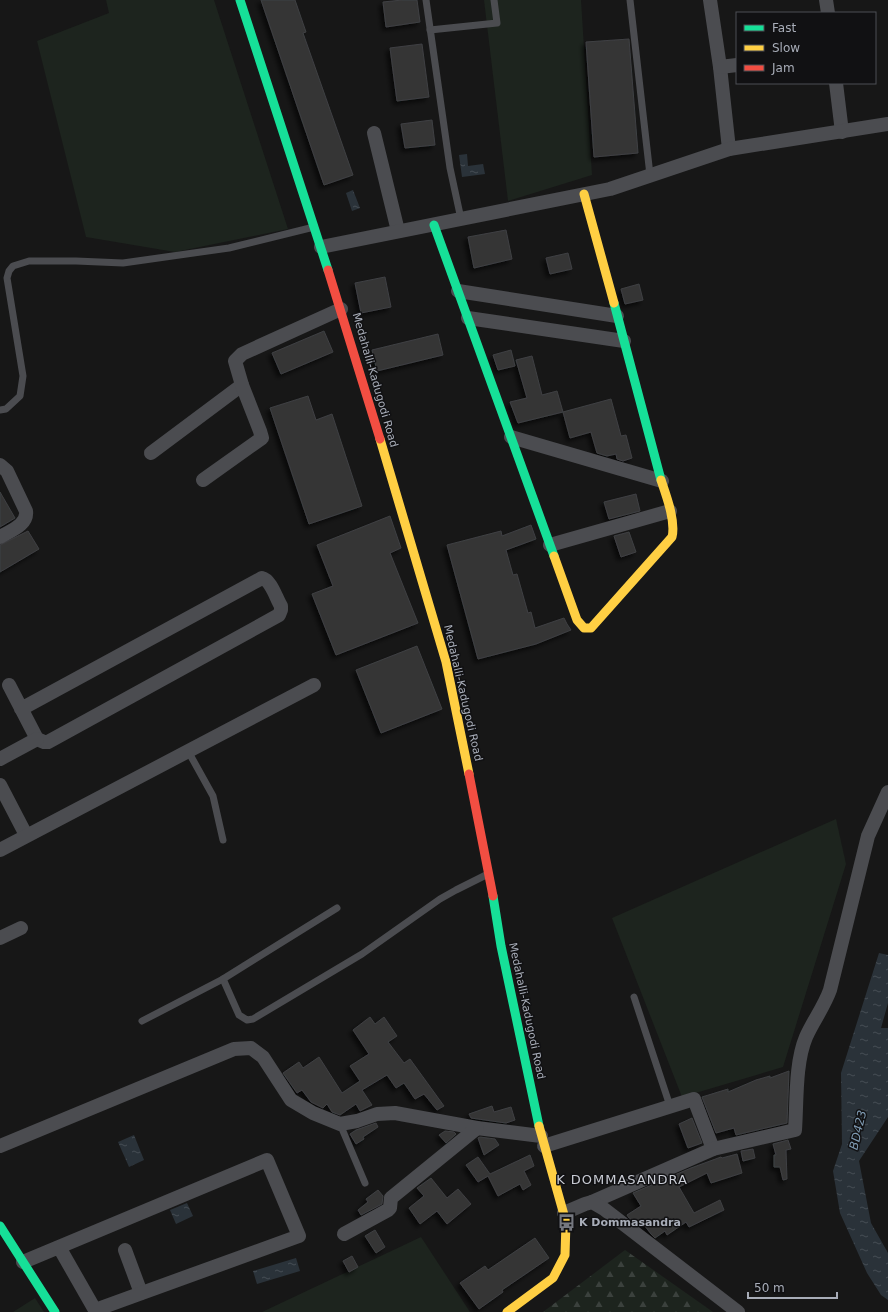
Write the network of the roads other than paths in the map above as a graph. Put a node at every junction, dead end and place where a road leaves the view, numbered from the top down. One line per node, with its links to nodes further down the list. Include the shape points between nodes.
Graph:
1 (240, 0): 20 (street, Medahalli-Kadugodi Road)
2 (426, 0): 8 (lane)
3 (494, 0): 8 (lane, via 496,23)
4 (630, 0): 16 (lane)
5 (710, 0): 10 (street)
6 (826, 0): 7 (street)
7 (828, 12)
8 (430, 30): 18 (lane, via 450,168)
9 (736, 65): 10 (street)
10 (720, 67): 15 (street)
11 (836, 84): 13 (street)
12 (888, 124): 13 (street)
13 (842, 132): 15 (street)
14 (374, 133): 21 (street)
15 (729, 149): 16 (street)
16 (650, 175): 17 (street, via 610,189)
17 (584, 194): 18 (street); 25 (street)
18 (461, 219): 19 (street)
19 (434, 225): 21 (street); 23 (street)
20 (314, 227): 22 (street, Medahalli-Kadugodi Road); 29 (lane, via 229,248 123,263 29,261 13,266 7,278 23,376 20,396 6,409)
21 (398, 231): 22 (street)
22 (321, 248): 24 (street, Medahalli-Kadugodi Road)
23 (458, 291): 25 (street); 26 (street)
24 (342, 308): 28 (street, via 238,357 235,361); 49 (street, Medahalli-Kadugodi Road, via 446,662)
25 (617, 316): 27 (street)
26 (468, 318): 27 (street); 30 (street)
27 (624, 341): 34 (street)
28 (242, 386): 31 (street); 33 (street, via 262,438)
29 (0, 410)
30 (511, 437): 34 (street); 37 (street)
31 (151, 453)
32 (0, 465): 36 (street, via 7,471 27,516 22,524)
33 (203, 480)
34 (662, 481): 35 (street)
35 (670, 511): 37 (street); 37 (street, via 673,536 591,628 584,628 577,620)
36 (0, 537)
37 (550, 545)
38 (9, 685): 40 (street)
39 (314, 685): 42 (street)
40 (21, 709): 41 (street); 41 (street, via 262,578 268,581 280,606 279,615 48,742)
41 (37, 739): 43 (street)
42 (188, 751): 46 (street); 47 (lane, via 214,796)
43 (0, 759)
44 (0, 785): 46 (street)
45 (888, 792): 61 (street, via 868,836 830,990 806,1037 800,1056 795,1130)
46 (26, 835): 48 (street)
47 (223, 840)
48 (0, 850)
49 (490, 874): 53 (lane, via 440,899 362,954 253,1019 247,1020 239,1015); 59 (street, Medahalli-Kadugodi Road, via 500,946)
50 (337, 908): 53 (lane)
51 (21, 928): 52 (street)
52 (0, 938)
53 (223, 979): 55 (lane)
54 (634, 997): 56 (lane)
55 (142, 1021)
56 (670, 1106): 59 (street); 61 (street, via 694,1099)
57 (340, 1124): 58 (street, via 377,1114 395,1113); 60 (street, via 291,1100 263,1056 251,1048 234,1049); 62 (lane)
58 (477, 1128): 59 (street); 66 (street, via 391,1198 388,1210)
59 (542, 1141): 64 (street, Medahalli-Kadugodi Road)
60 (0, 1146)
61 (713, 1149): 63 (street)
62 (365, 1183)
63 (592, 1202): 64 (street); 73 (street)
64 (564, 1213): 72 (street, Medahalli-Kadugodi Road, via 565,1255 552,1278)
65 (1, 1229): 69 (street)
66 (344, 1234)
67 (59, 1247): 69 (street); 70 (street, via 95,1310); 70 (street, via 267,1160 300,1236)
68 (125, 1250): 70 (street)
69 (23, 1262): 71 (street)
70 (141, 1293)
71 (55, 1312)
72 (507, 1312)
73 (738, 1312)

